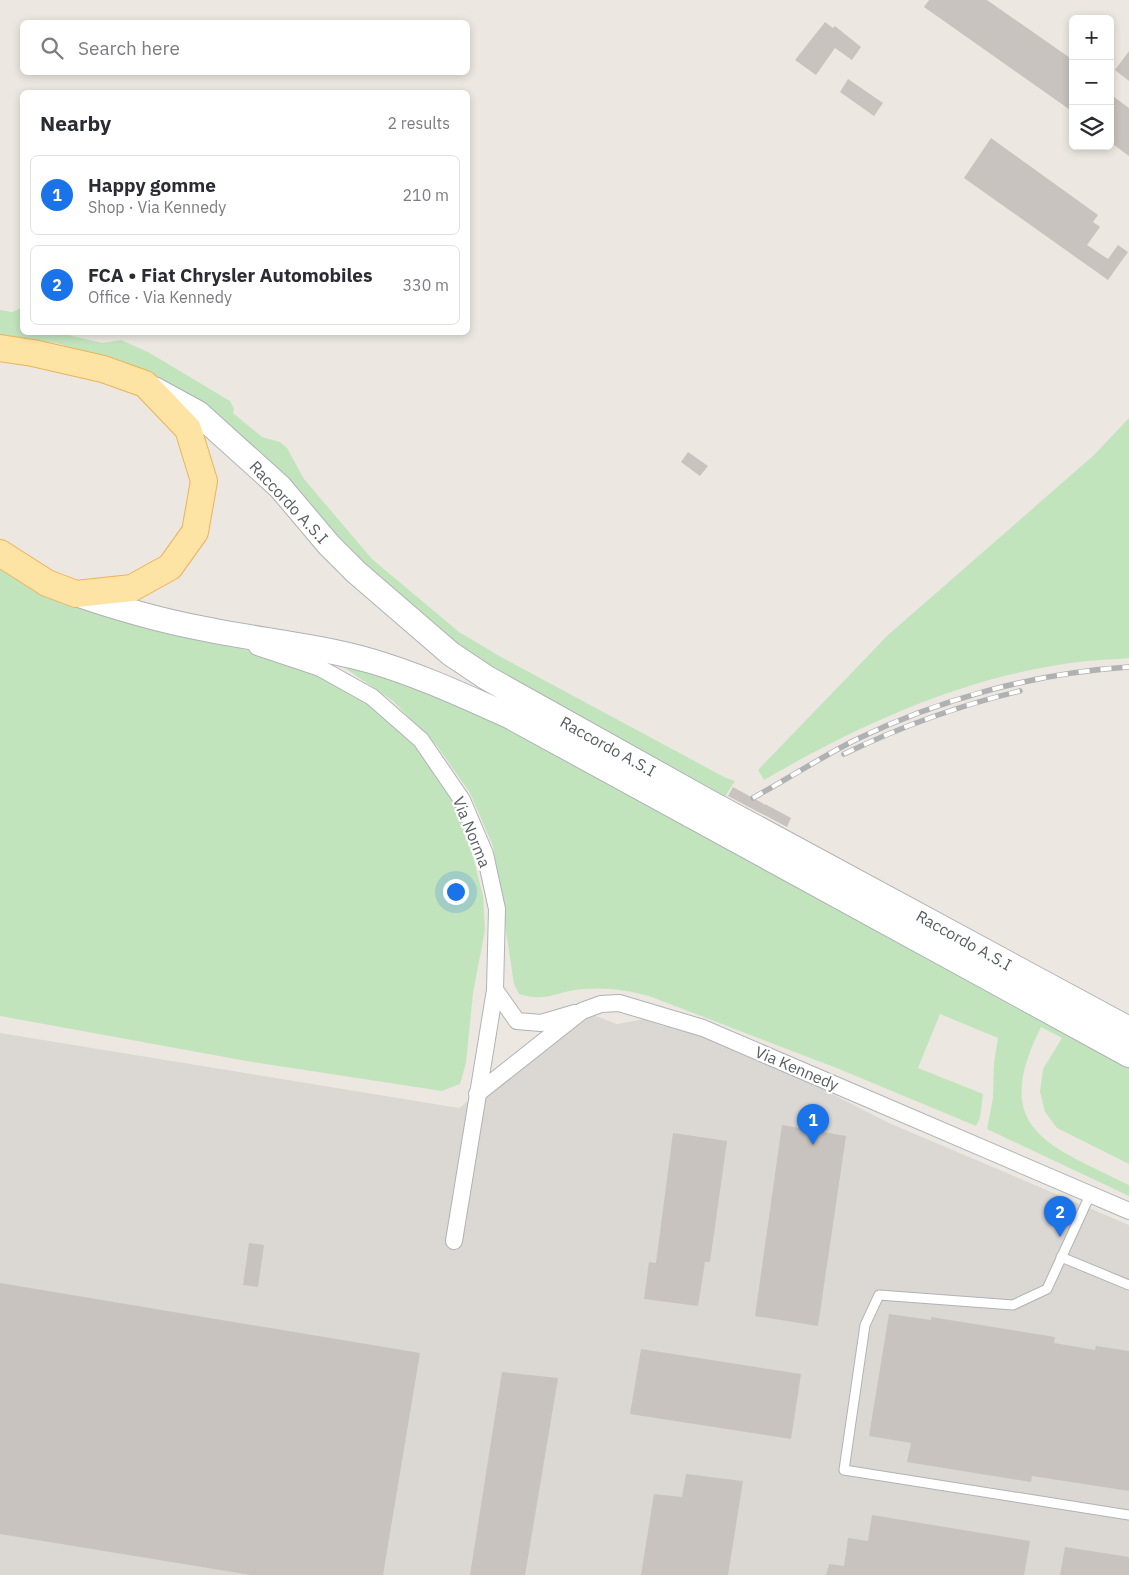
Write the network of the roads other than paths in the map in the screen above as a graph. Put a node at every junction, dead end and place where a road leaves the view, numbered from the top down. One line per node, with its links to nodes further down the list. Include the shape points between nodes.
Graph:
1 (0, 348): 2 (main road, via 103,369)
2 (145, 384): 4 (main road, via 188,429 204,481 195,532 170,567 132,588); 8 (street, Raccordo A.S.I, via 198,413 280,488 356,572 451,654 487,678)
3 (0, 553): 4 (main road, via 47,583)
4 (76, 594): 5 (street, Raccordo A.S.I, via 122,610)
5 (200, 628): 6 (street, Via Norma, via 320,668 372,698 421,740 462,800 485,854 497,909); 9 (street, Raccordo A.S.I, via 301,644 371,662 440,686 509,716)
6 (495, 990): 7 (street, via 517,1021 540,1023); 10 (street, Via Norma)
7 (582, 1011): 10 (street, Via Kennedy); 11 (street, Via Kennedy, via 601,1004 619,1003 703,1028)
8 (1129, 1029)
9 (1129, 1055)
10 (477, 1094): 13 (street, Via Norma)
11 (1090, 1195): 12 (street, Via Kennedy); 14 (lane)
12 (1129, 1211)
13 (454, 1241)
14 (1061, 1256): 15 (lane); 16 (lane, via 1047,1288 1013,1305 879,1295 865,1325 844,1470)
15 (1129, 1285)
16 (1129, 1515)

